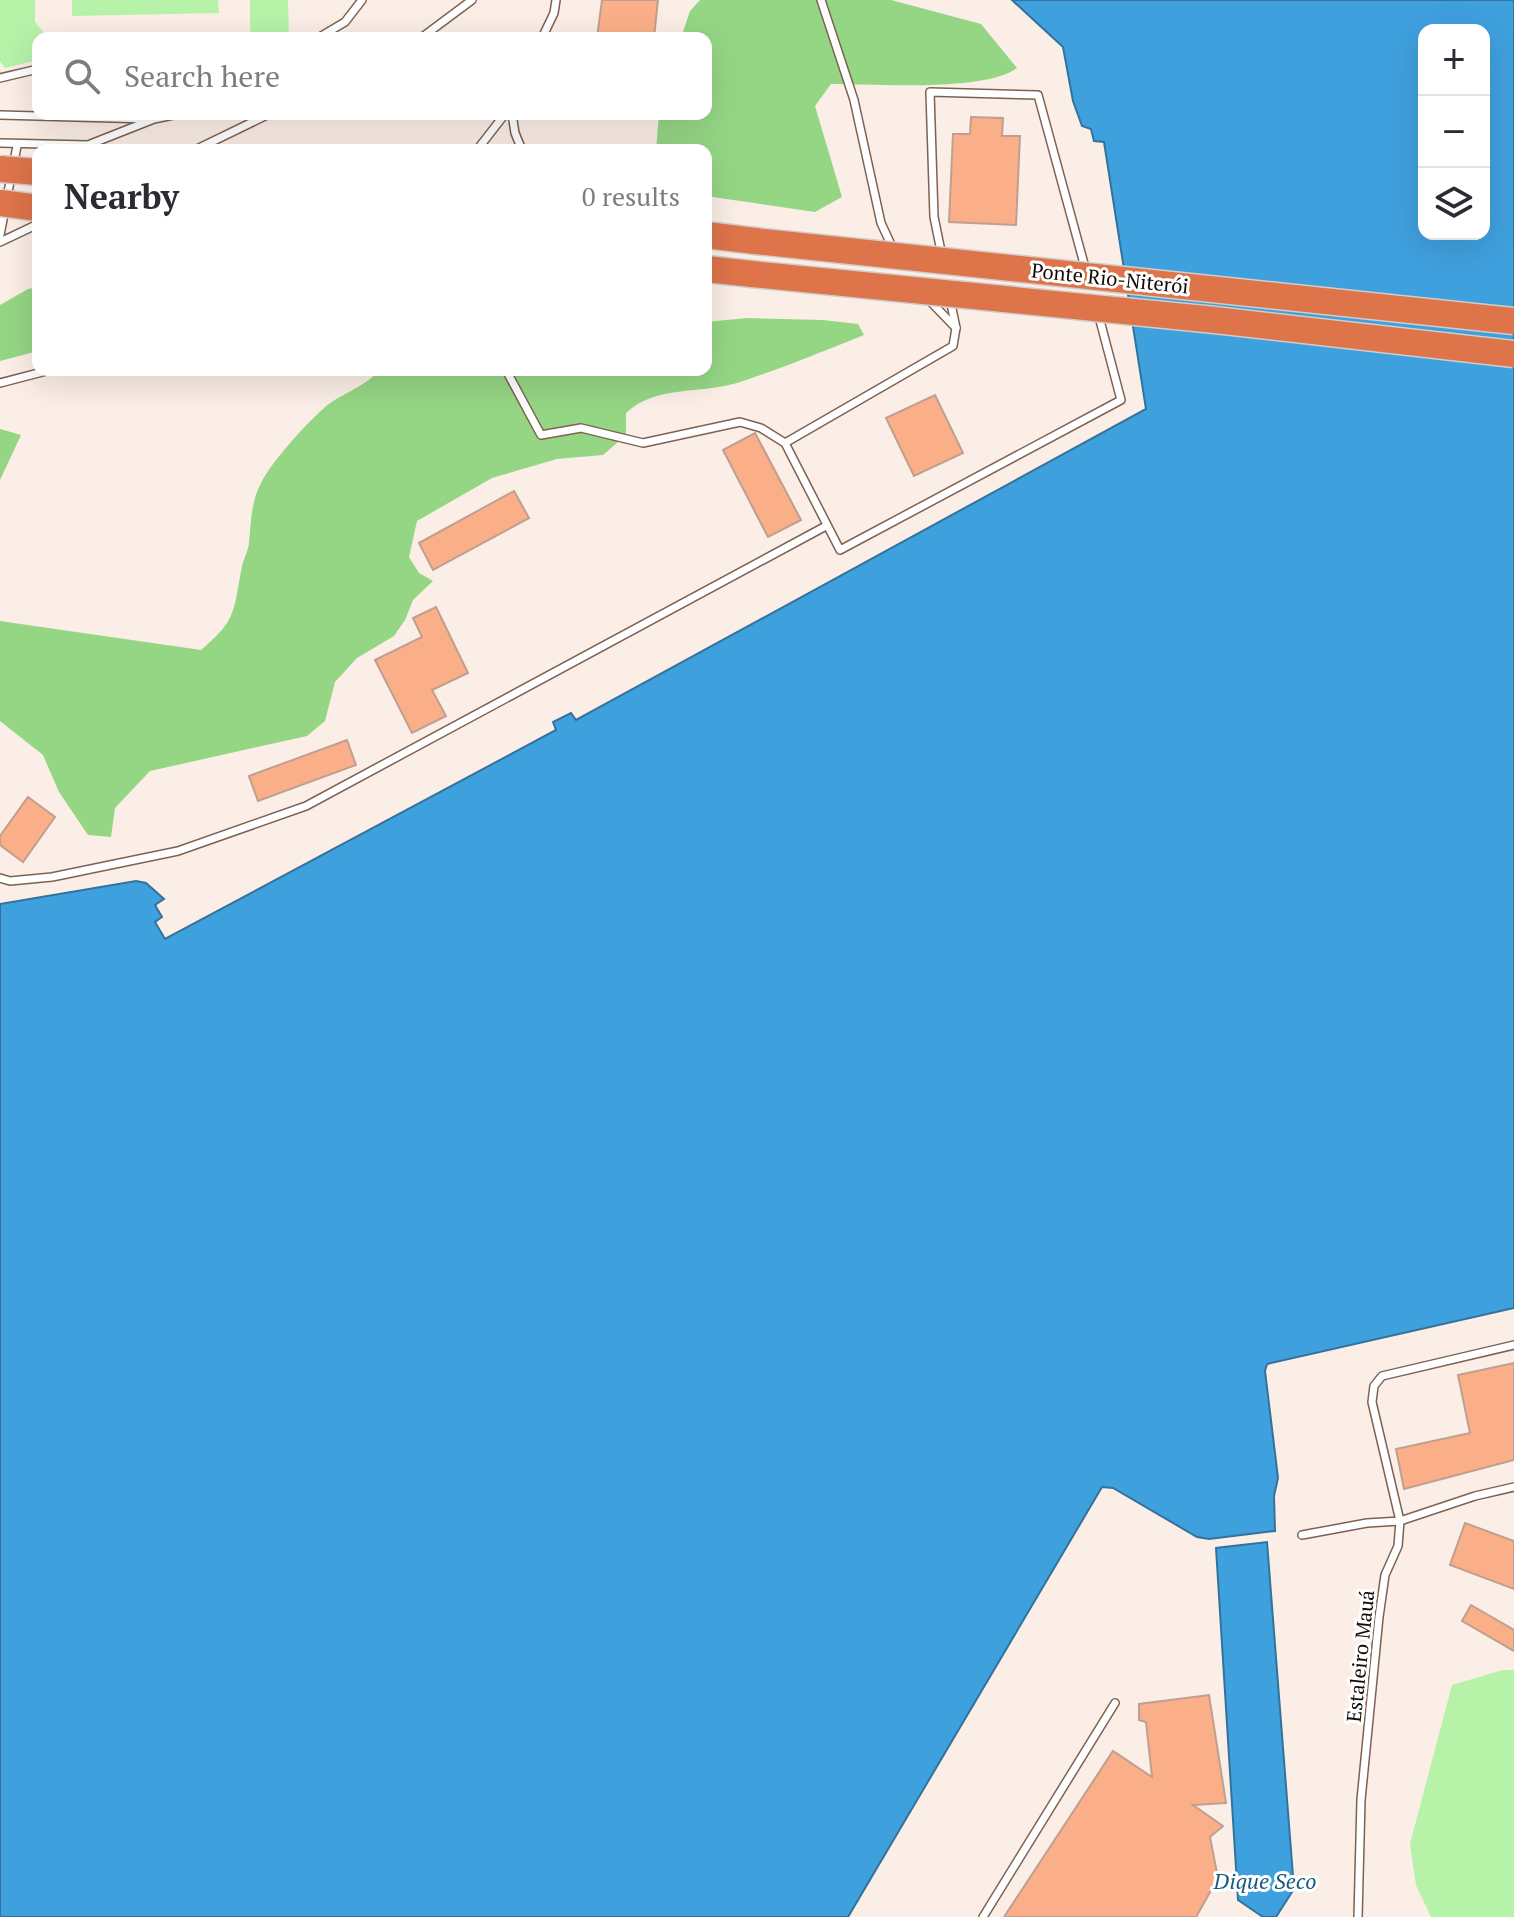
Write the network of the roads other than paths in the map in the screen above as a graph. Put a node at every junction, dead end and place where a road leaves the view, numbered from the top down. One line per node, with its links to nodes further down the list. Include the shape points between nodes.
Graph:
1 (362, 0): 5 (lane, via 345,22)
2 (472, 0): 6 (lane)
3 (556, 0): 7 (lane)
4 (821, 0): 31 (lane, via 854,100 881,223)
5 (328, 32)
6 (429, 32)
7 (545, 32)
8 (32, 70): 9 (lane)
9 (0, 78)
10 (0, 115): 11 (lane)
11 (32, 116)
12 (151, 120): 17 (lane)
13 (257, 120): 18 (lane)
14 (500, 120): 19 (lane)
15 (513, 120): 20 (lane)
16 (0, 143): 21 (lane)
17 (91, 144)
18 (207, 144)
19 (482, 144)
20 (520, 144)
21 (17, 146): 22 (lane); 28 (lane)
22 (32, 146)
23 (0, 169): 24 (highway, bridge)
24 (32, 172)
25 (0, 203): 26 (highway, bridge)
26 (32, 207)
27 (32, 227): 30 (lane)
28 (0, 235)
29 (712, 236): 36 (highway, Ponte Rio-Niterói, bridge)
30 (0, 242)
31 (898, 262)
32 (712, 270): 38 (highway, Ponte Rio-Niterói, bridge)
33 (945, 273): 43 (lane, via 934,217 930,92 1038,95 1121,400 840,550)
34 (904, 275): 37 (lane)
35 (948, 287): 37 (lane)
36 (1514, 321)
37 (956, 328): 42 (lane, via 953,346)
38 (1514, 354)
39 (32, 375): 41 (lane)
40 (509, 376): 42 (lane, via 541,435 581,428 643,443 740,422)
41 (0, 383)
42 (785, 443): 43 (lane)
43 (826, 526): 44 (lane, via 306,806 178,851 52,877)
44 (0, 878)
45 (1514, 1345): 47 (lane, via 1382,1376 1374,1386 1372,1402)
46 (1514, 1487): 47 (lane)
47 (1400, 1521): 48 (lane); 51 (lane, Estaleiro Mauá, via 1377,1631 1361,1800)
48 (1302, 1535)
49 (1115, 1703): 50 (lane)
50 (983, 1917)
51 (1358, 1917)

